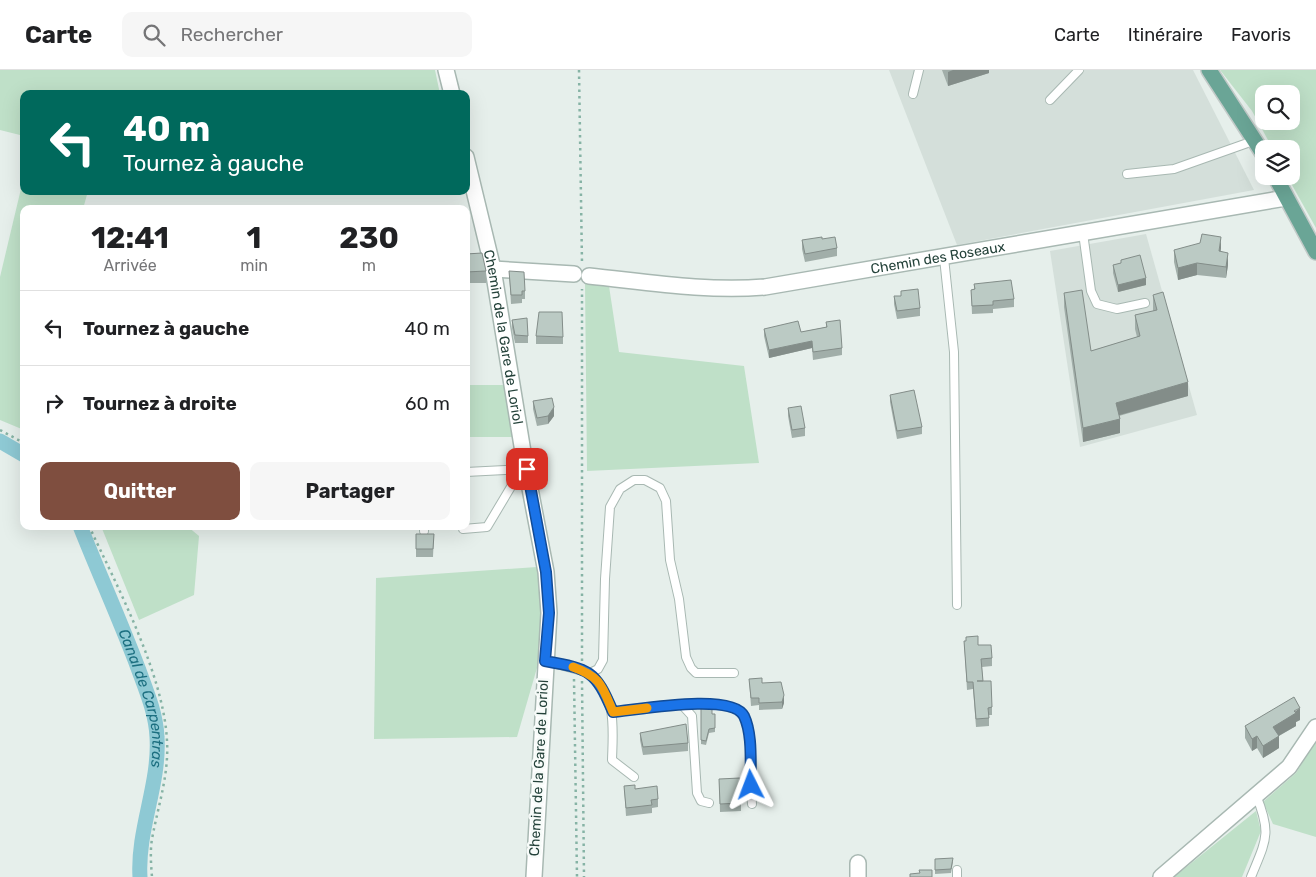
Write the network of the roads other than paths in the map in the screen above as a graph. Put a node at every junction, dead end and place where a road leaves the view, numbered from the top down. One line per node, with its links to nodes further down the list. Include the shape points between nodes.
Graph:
1 (446, 70): 5 (street)
2 (919, 70): 6 (lane)
3 (1079, 70): 7 (lane)
4 (1208, 70): 9 (main road)
5 (451, 90)
6 (913, 94)
7 (1050, 100)
8 (1255, 140): 11 (lane, via 1174,169)
9 (1256, 140)
10 (470, 174): 17 (street, Chemin de la Gare de Loriol)
11 (1127, 174)
12 (1280, 185): 13 (main road)
13 (1286, 198): 14 (street, Chemin des Roseaux); 15 (main road)
14 (1083, 233): 16 (street, Chemin des Roseaux); 18 (lane, via 1091,291 1097,304 1117,309)
15 (1316, 252)
16 (944, 258): 17 (street, Chemin des Roseaux, via 742,289); 22 (lane, via 954,352)
17 (493, 269): 19 (street, Chemin de la Gare de Loriol)
18 (1145, 303)
19 (524, 469): 20 (lane); 21 (lane, via 487,527); 23 (street, Chemin de la Gare de Loriol, via 546,572 549,613)
20 (470, 472)
21 (470, 528)
22 (957, 605)
23 (545, 661): 24 (lane); 33 (street, Chemin de la Gare de Loriol)
24 (582, 670): 25 (lane, via 598,668 603,660 604,579 610,506 620,489 634,480 645,480 660,488 666,501 670,560 679,599 686,657 691,668 696,672); 27 (lane, via 599,680)
25 (734, 673)
26 (682, 705): 27 (lane); 31 (lane, via 692,716 697,793 701,801); 32 (lane, via 722,703 743,714 748,728)
27 (613, 712): 29 (lane, via 612,760)
28 (1316, 727): 30 (street, via 1289,767)
29 (634, 777)
30 (1256, 796): 34 (street); 35 (lane, via 1267,832)
31 (709, 803)
32 (752, 804)
33 (534, 877)
34 (1161, 877)
35 (1251, 877)

